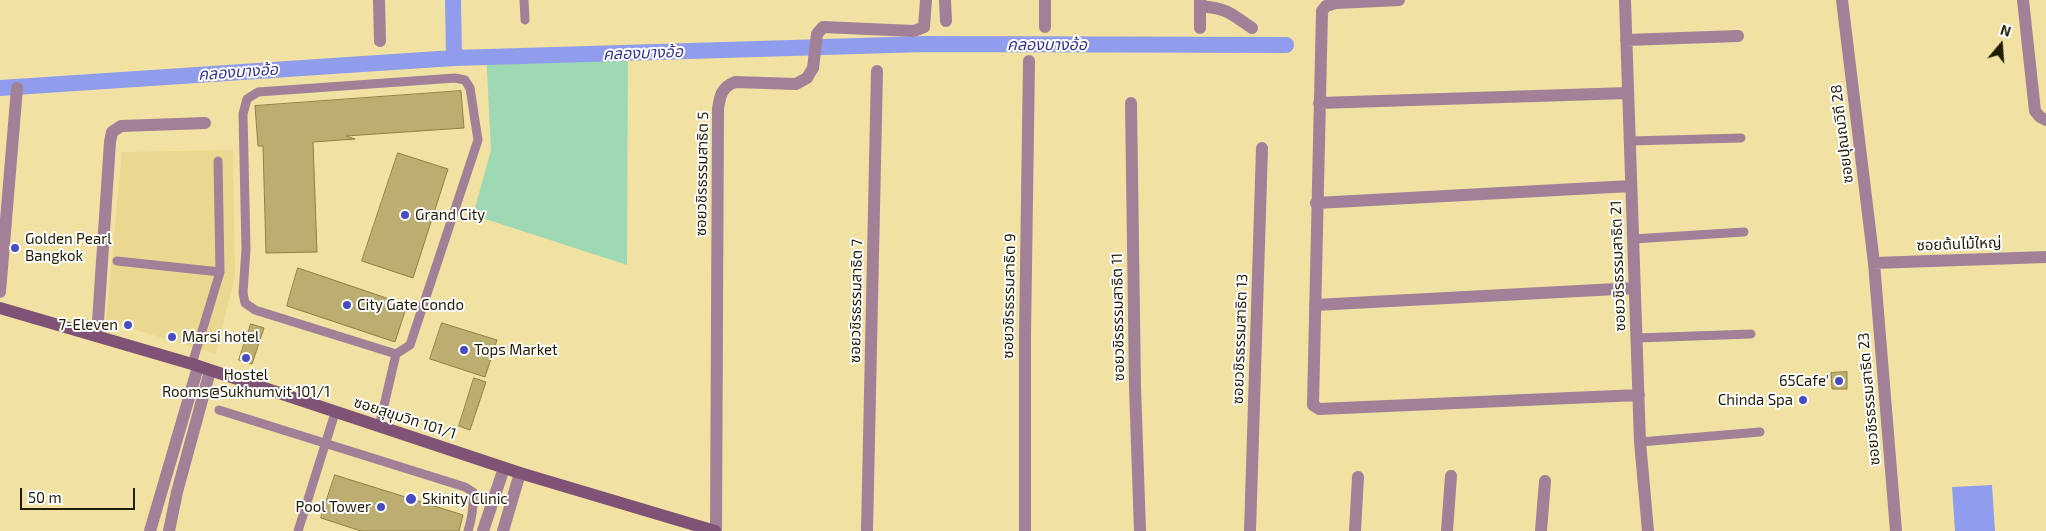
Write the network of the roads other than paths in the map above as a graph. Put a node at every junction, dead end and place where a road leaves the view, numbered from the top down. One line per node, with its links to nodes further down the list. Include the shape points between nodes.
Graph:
1 (379, 0): 18 (street)
2 (524, 0): 11 (lane)
3 (926, 0): 66 (street, ซอยวชิรธรรมสาธิต 5, via 924,27 914,31 823,27 817,34 813,68 807,78 796,84 735,82 726,86 720,95)
4 (945, 0): 12 (street)
5 (1045, 0): 13 (street)
6 (1399, 0): 23 (street, via 1336,3 1322,10)
7 (1625, 0): 17 (street, ซอยวชิรธรรมสาธิต 21)
8 (1842, 0): 37 (street, ซอยปุณณวิถี 28)
9 (2023, 0): 25 (street, via 2035,111)
10 (1200, 3): 14 (street); 15 (street, via 1231,12)
11 (525, 20)
12 (946, 21)
13 (1045, 27)
14 (1200, 28)
15 (1252, 28)
16 (1738, 36): 17 (street)
17 (1626, 40): 22 (street, ซอยวชิรธรรมสาธิต 21)
18 (380, 41)
19 (1030, 61): 68 (street, ซอยวชิรธรรมสาธิต 9, via 1024,336)
20 (877, 71): 67 (street, ซอยวชิรธรรมสาธิต 7)
21 (17, 88): 40 (street)
22 (1628, 92): 23 (street); 28 (street, ซอยวชิรธรรมสาธิต 21)
23 (1319, 103): 32 (street)
24 (1131, 104): 69 (street, ซอยวชิรธรรมสาธิต 11)
25 (2046, 120)
26 (204, 123): 44 (street, via 121,126 112,132)
27 (1742, 138): 28 (lane)
28 (1630, 141): 31 (street, ซอยวชิรธรรมสาธิต 21)
29 (1262, 148): 70 (street, ซอยวชิรธรรมสาธิต 13)
30 (218, 161): 38 (lane)
31 (1631, 186): 32 (street); 34 (street, ซอยวชิรธรรมสาธิต 21)
32 (1316, 203): 41 (street)
33 (1744, 232): 34 (lane)
34 (1633, 239): 39 (street, ซอยวชิรธรรมสาธิต 21)
35 (2046, 257): 37 (street, ซอยต้นไม้ใหญ่)
36 (117, 261): 38 (lane)
37 (1874, 263): 75 (street, ซอยวชิรธรรมสาธิต 23)
38 (220, 272): 47 (lane)
39 (1635, 288): 41 (street); 45 (street, ซอยวชิรธรรมสาธิต 21)
40 (0, 292)
41 (1315, 305): 48 (street, via 1313,405 1319,409)
42 (0, 308): 44 (street, ซอยสุขุมวิท 101/1)
43 (1751, 334): 45 (lane)
44 (97, 336): 47 (street, ซอยสุขุมวิท 101/1)
45 (1636, 338): 48 (street, ซอยวชิรธรรมสาธิต 21)
46 (396, 354): 46 (lane, via 255,310 244,303 243,114 247,99 258,92 455,78 465,80 470,88 478,140 410,345); 51 (lane)
47 (200, 367): 50 (street, ซอยสุขุมวิท 101/1); 60 (street); 61 (street)
48 (1638, 395): 53 (street, ซอยวชิรธรรมสาธิต 21)
49 (219, 410): 54 (lane)
50 (336, 413): 51 (street, ซอยสุขุมวิท 101/1); 54 (lane)
51 (378, 427): 55 (street, ซอยสุขุมวิท 101/1)
52 (1760, 432): 53 (lane)
53 (1640, 442): 74 (street, ซอยวชิรธรรมสาธิต 21)
54 (325, 443): 62 (lane); 63 (lane, via 465,487 473,492 474,500)
55 (504, 468): 56 (street, ซอยสุขุมวิท 101/1); 64 (street)
56 (520, 473): 65 (street); 66 (street, ซอยสุขุมวิท 101/1)
57 (1450, 476): 72 (street)
58 (1358, 477): 71 (street)
59 (1545, 481): 73 (street)
60 (150, 531)
61 (169, 531)
62 (298, 531)
63 (468, 531)
64 (482, 531)
65 (503, 531)
66 (715, 531)
67 (867, 531)
68 (1025, 531)
69 (1140, 531)
70 (1250, 531)
71 (1355, 531)
72 (1447, 531)
73 (1541, 531)
74 (1648, 531)
75 (1896, 531)

